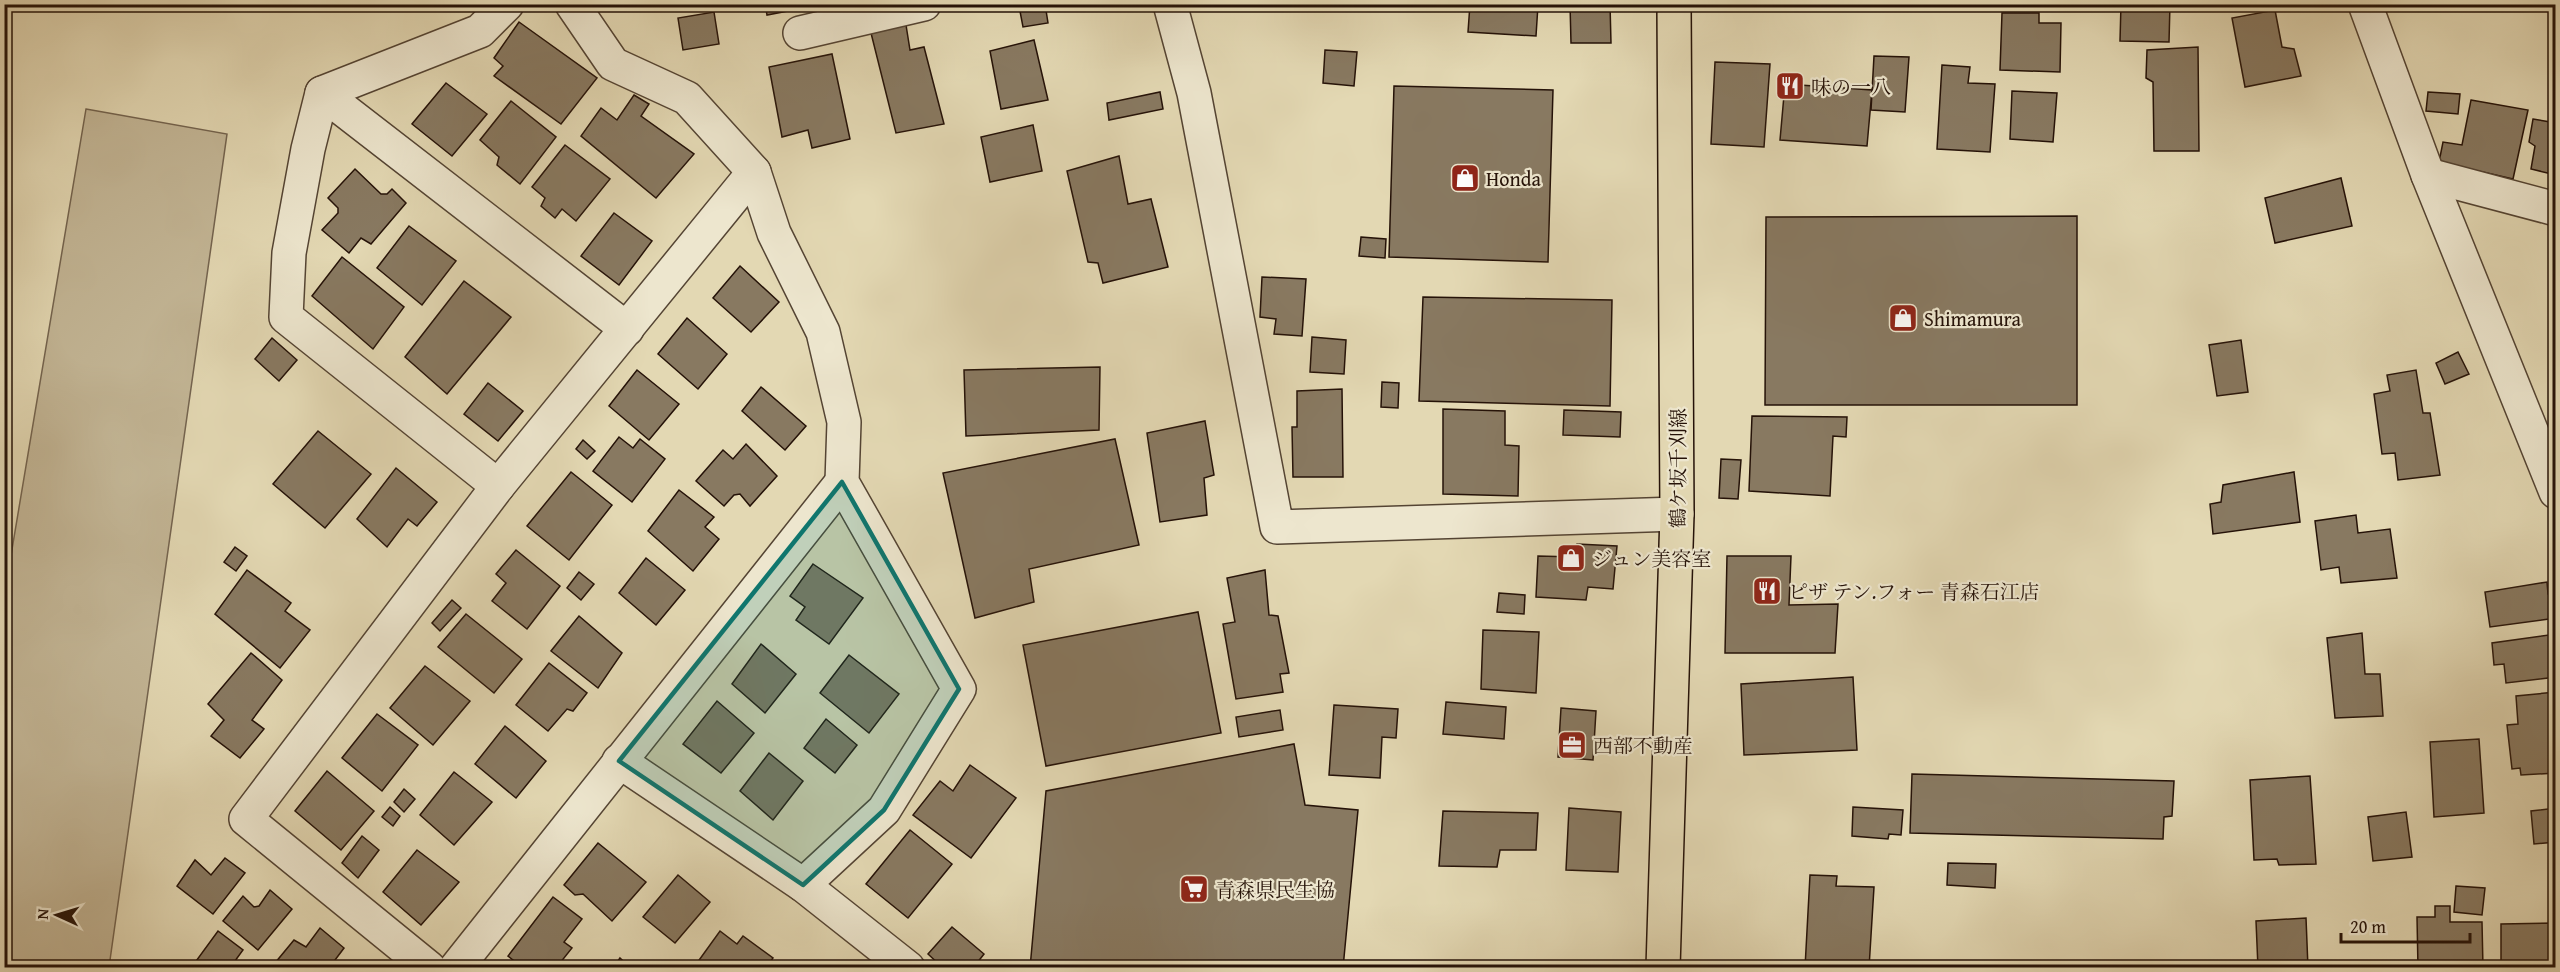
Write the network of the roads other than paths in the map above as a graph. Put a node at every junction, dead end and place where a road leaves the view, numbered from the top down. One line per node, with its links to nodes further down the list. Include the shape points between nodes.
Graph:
1 (507, 4): 8 (street, via 480,31)
2 (572, 4): 9 (street, via 614,64 687,98)
3 (924, 4): 7 (street)
4 (1170, 4): 16 (street, via 1194,93 1278,527)
5 (1674, 4): 16 (main road, 鶴ケ坂千刈線)
6 (2365, 4): 10 (street)
7 (800, 33)
8 (322, 93): 12 (street); 14 (street, via 289,253 286,317)
9 (753, 172): 12 (street); 13 (street, via 774,233 823,332 844,422)
10 (2428, 176): 11 (street); 15 (street)
11 (2556, 209)
12 (627, 329): 14 (street)
13 (842, 482): 17 (street); 18 (street, via 959,689 884,810)
14 (498, 486): 19 (street, via 246,819)
15 (2556, 492)
16 (1677, 514): 22 (main road, 鶴ケ坂千刈線)
17 (619, 761): 18 (street); 20 (street)
18 (803, 885): 21 (street)
19 (429, 968)
20 (456, 968)
21 (908, 968)
22 (1663, 968)

